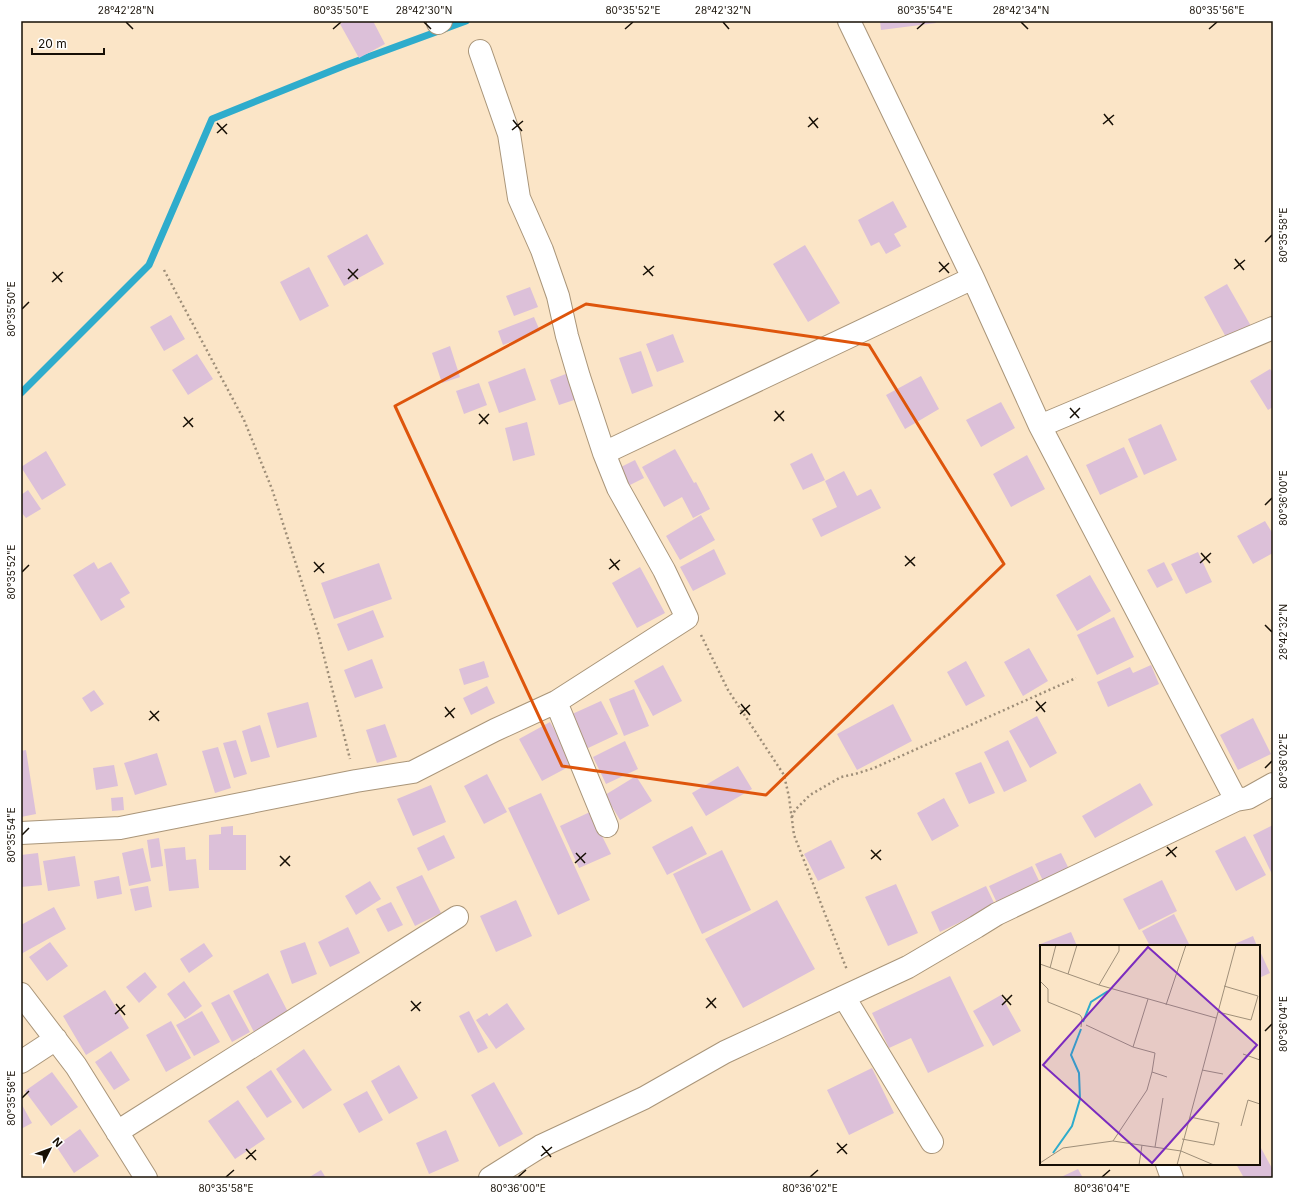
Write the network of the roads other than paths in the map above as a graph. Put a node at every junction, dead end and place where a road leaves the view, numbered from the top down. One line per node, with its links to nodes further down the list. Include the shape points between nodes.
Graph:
1 (849, 21): 3 (street)
2 (480, 51): 6 (street, via 509,134 519,198 542,250 558,296 567,336)
3 (973, 278): 5 (street); 6 (street)
4 (1273, 328): 5 (street)
5 (1040, 426): 9 (street)
6 (604, 453): 7 (street, via 618,488 664,570 687,618)
7 (556, 702): 10 (street); 11 (street, via 413,772 356,780 120,828)
8 (1273, 784): 9 (street, via 1248,798)
9 (1236, 800): 14 (street, via 997,914 908,967)
10 (607, 826)
11 (21, 833)
12 (457, 918): 17 (street)
13 (21, 994): 15 (street)
14 (850, 994): 18 (street); 21 (street, via 725,1052 644,1098 541,1146)
15 (56, 1039): 16 (street); 17 (street)
16 (21, 1062)
17 (117, 1132): 20 (street)
18 (932, 1142)
19 (1167, 1165): 22 (street)
20 (146, 1178)
21 (490, 1178)
22 (1172, 1178)

